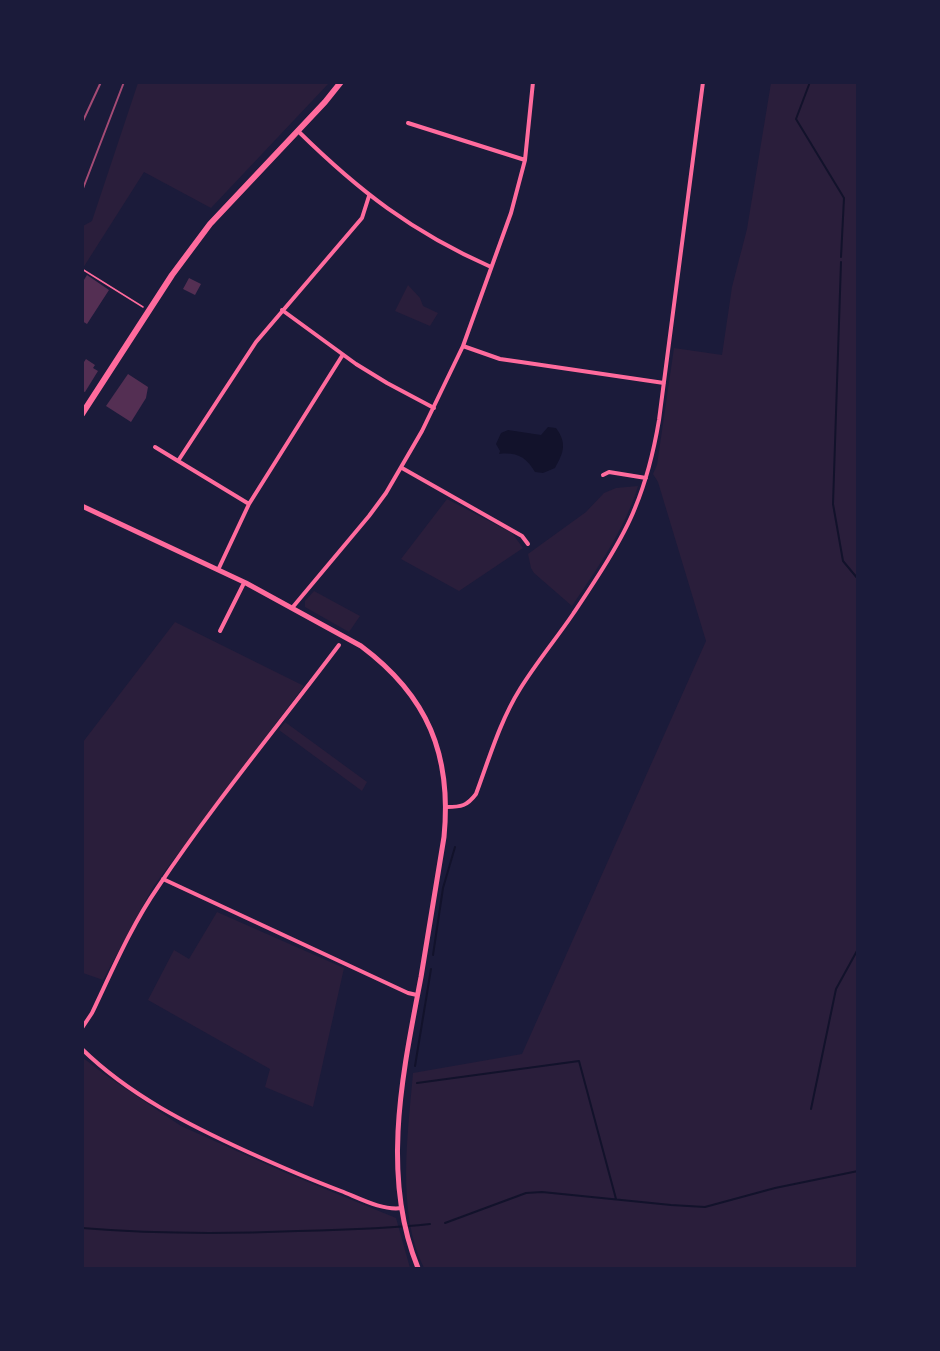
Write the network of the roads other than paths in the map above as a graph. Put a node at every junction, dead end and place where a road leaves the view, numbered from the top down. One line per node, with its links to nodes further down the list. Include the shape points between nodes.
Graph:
1 (341, 82): 5 (main road)
2 (533, 82): 6 (street)
3 (703, 82): 12 (street)
4 (408, 123): 6 (street)
5 (298, 131): 7 (street); 14 (main road, via 229,202 192,248)
6 (525, 160): 8 (street)
7 (369, 196): 8 (street, via 433,240); 9 (street, via 362,218)
8 (491, 267): 10 (street)
9 (282, 310): 11 (street); 16 (street, via 256,342)
10 (463, 346): 12 (street, via 510,361); 13 (street)
11 (342, 356): 13 (street); 20 (street)
12 (664, 383): 19 (street, via 653,458)
13 (434, 408): 17 (street)
14 (82, 414)
15 (155, 447): 16 (street)
16 (178, 461): 20 (street)
17 (402, 468): 22 (street, via 522,536); 25 (street, via 369,516)
18 (603, 475): 19 (street, via 609,472)
19 (646, 478): 28 (street, via 619,539 509,708 476,794 462,807)
20 (249, 504): 23 (street)
21 (82, 506): 23 (street)
22 (528, 544)
23 (218, 570): 24 (street)
24 (244, 583): 25 (street); 26 (street)
25 (292, 608): 28 (street, via 361,646 404,685 434,739 446,784)
26 (220, 631)
27 (339, 645): 29 (street)
28 (447, 807): 30 (street)
29 (163, 879): 30 (street); 31 (street)
30 (417, 995): 33 (street, via 399,1118 397,1159)
31 (82, 1028)
32 (82, 1049): 33 (street, via 123,1082 201,1131 310,1180 385,1208)
33 (402, 1208): 34 (street)
34 (418, 1269)

